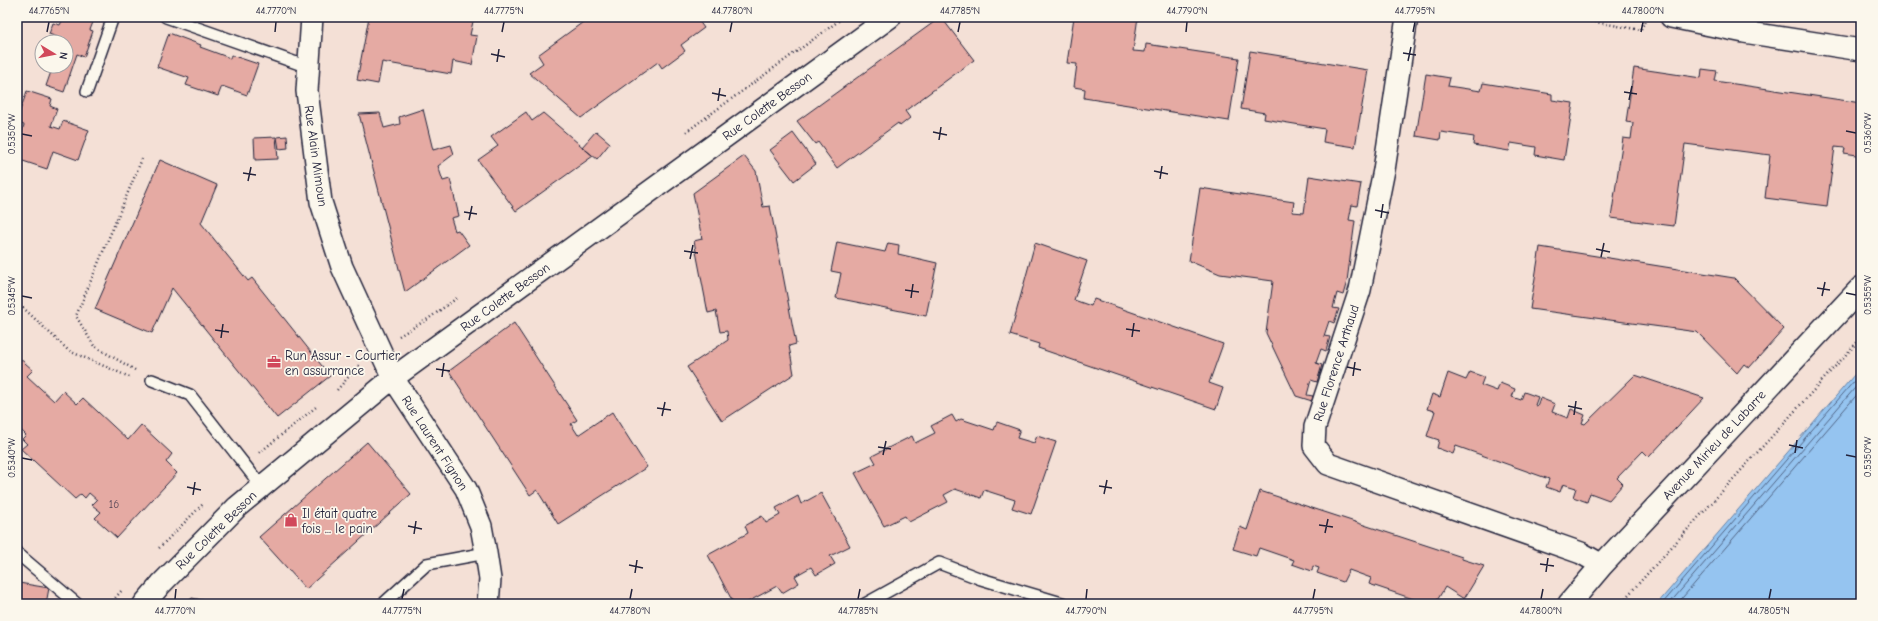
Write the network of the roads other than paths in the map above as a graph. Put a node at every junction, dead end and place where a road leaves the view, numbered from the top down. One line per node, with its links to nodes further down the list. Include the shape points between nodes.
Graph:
1 (113, 17): 9 (lane)
2 (166, 17): 8 (lane)
3 (312, 17): 8 (street, Rue Alain Mimoun)
4 (890, 17): 11 (street, Rue Colette Besson)
5 (1406, 17): 16 (street, Rue Florence Arthaud, via 1384,170 1360,290 1315,427 1314,446 1328,464 1581,553)
6 (1671, 17): 7 (street, via 1744,32)
7 (1861, 50)
8 (308, 67): 11 (street, Rue Alain Mimoun, via 307,91 321,202 342,267)
9 (87, 91)
10 (1861, 288): 16 (street, Avenue Mirieu de Labarre)
11 (393, 378): 13 (street, Rue Colette Besson); 15 (street, Rue Laurent Fignon, via 466,489 481,526)
12 (152, 380): 13 (lane, via 190,395)
13 (262, 487): 18 (street, Rue Colette Besson, via 237,506)
14 (17, 553): 17 (lane)
15 (486, 553): 19 (lane, via 427,564); 20 (street, Rue Laurent Fignon, via 490,579)
16 (1602, 565): 23 (street, Avenue Mirieu de Labarre)
17 (78, 604)
18 (144, 604)
19 (383, 604)
20 (488, 604)
21 (865, 604): 22 (lane, via 939,564)
22 (1065, 604)
23 (1569, 604)

